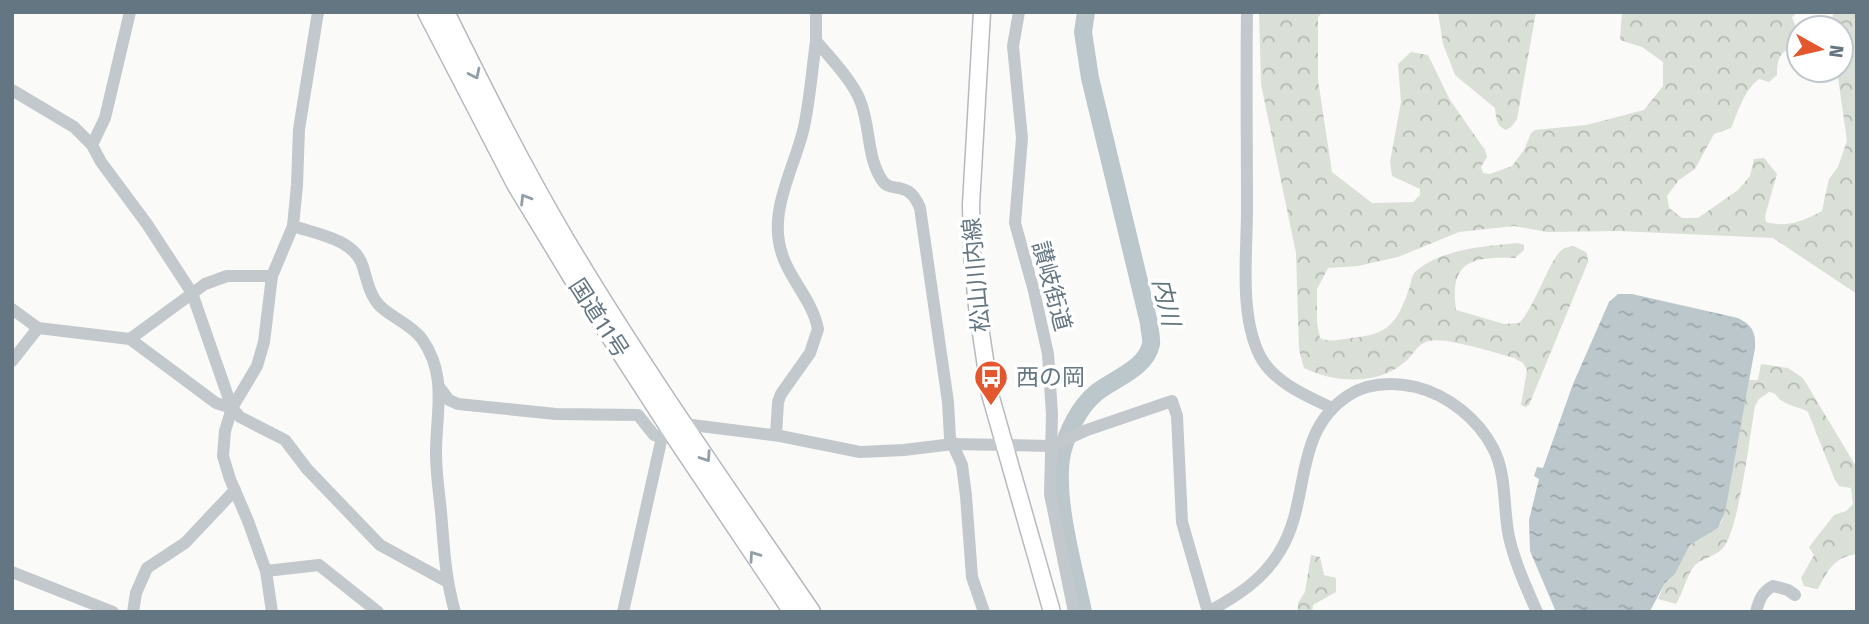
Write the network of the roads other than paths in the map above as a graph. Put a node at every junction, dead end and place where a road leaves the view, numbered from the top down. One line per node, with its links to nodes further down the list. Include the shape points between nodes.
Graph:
1 (130, 12): 11 (street, via 105,118)
2 (318, 12): 12 (street, via 302,108)
3 (427, 12): 22 (highway, 国道11号, one-way to 3, via 516,184)
4 (446, 12): 22 (highway, 国道11号, one-way to 22, via 509,141)
5 (816, 12): 9 (street)
6 (982, 12): 26 (main road, 松山川内線, via 972,253 985,368)
7 (1019, 12): 25 (street, 讃岐街道, via 1013,46 1022,138 1015,223 1048,354)
8 (1247, 12): 21 (street, via 1250,329 1271,371)
9 (816, 41): 23 (street, via 804,126 779,214 778,240 784,262 818,329 810,353 781,394); 24 (street, via 862,104 881,181 909,190 920,208)
10 (12, 90): 11 (street, via 75,127)
11 (92, 145): 14 (street)
12 (293, 226): 13 (street); 19 (street, via 353,250 379,306 421,338)
13 (272, 276): 14 (street, via 227,276); 20 (street, via 257,366)
14 (192, 293): 17 (street); 20 (street)
15 (12, 309): 16 (street)
16 (38, 328): 17 (street); 18 (street)
17 (130, 339): 20 (street, via 216,403)
18 (12, 361)
19 (440, 388): 22 (street, via 458,404 556,414 638,415 654,435); 30 (street, via 436,453)
20 (232, 408): 27 (street, via 223,456); 30 (street, via 240,417 285,440 380,545)
21 (1332, 408): 33 (street, via 1311,440 1289,537 1267,571); 46 (street, via 1352,393 1393,383 1436,394 1473,420 1495,452 1509,537)
22 (672, 430): 23 (street); 39 (street); 40 (highway, 国道11号, one-way to 22); 41 (highway, 国道11号, one-way to 41)
23 (776, 435): 24 (street, via 860,452)
24 (953, 444): 26 (street); 42 (street, via 962,465 972,577)
25 (1055, 444): 26 (street); 44 (street, 讃岐街道, via 1050,494); 45 (street, via 1172,401 1177,416 1182,522)
26 (1004, 446): 43 (main road, 松山川内線)
27 (235, 491): 28 (street); 35 (street, via 185,543 148,568)
28 (266, 571): 36 (street); 37 (street, via 318,565)
29 (12, 572): 32 (street)
30 (446, 580): 38 (street)
31 (1795, 595): 47 (street, via 1773,586 1759,600)
32 (81, 606): 34 (street)
33 (1223, 608): 45 (street)
34 (113, 612)
35 (133, 612)
36 (272, 612)
37 (378, 612)
38 (455, 612)
39 (623, 612)
40 (793, 612)
41 (811, 612)
42 (984, 612)
43 (1052, 612)
44 (1074, 612)
45 (1208, 612)
46 (1537, 612)
47 (1756, 612)

